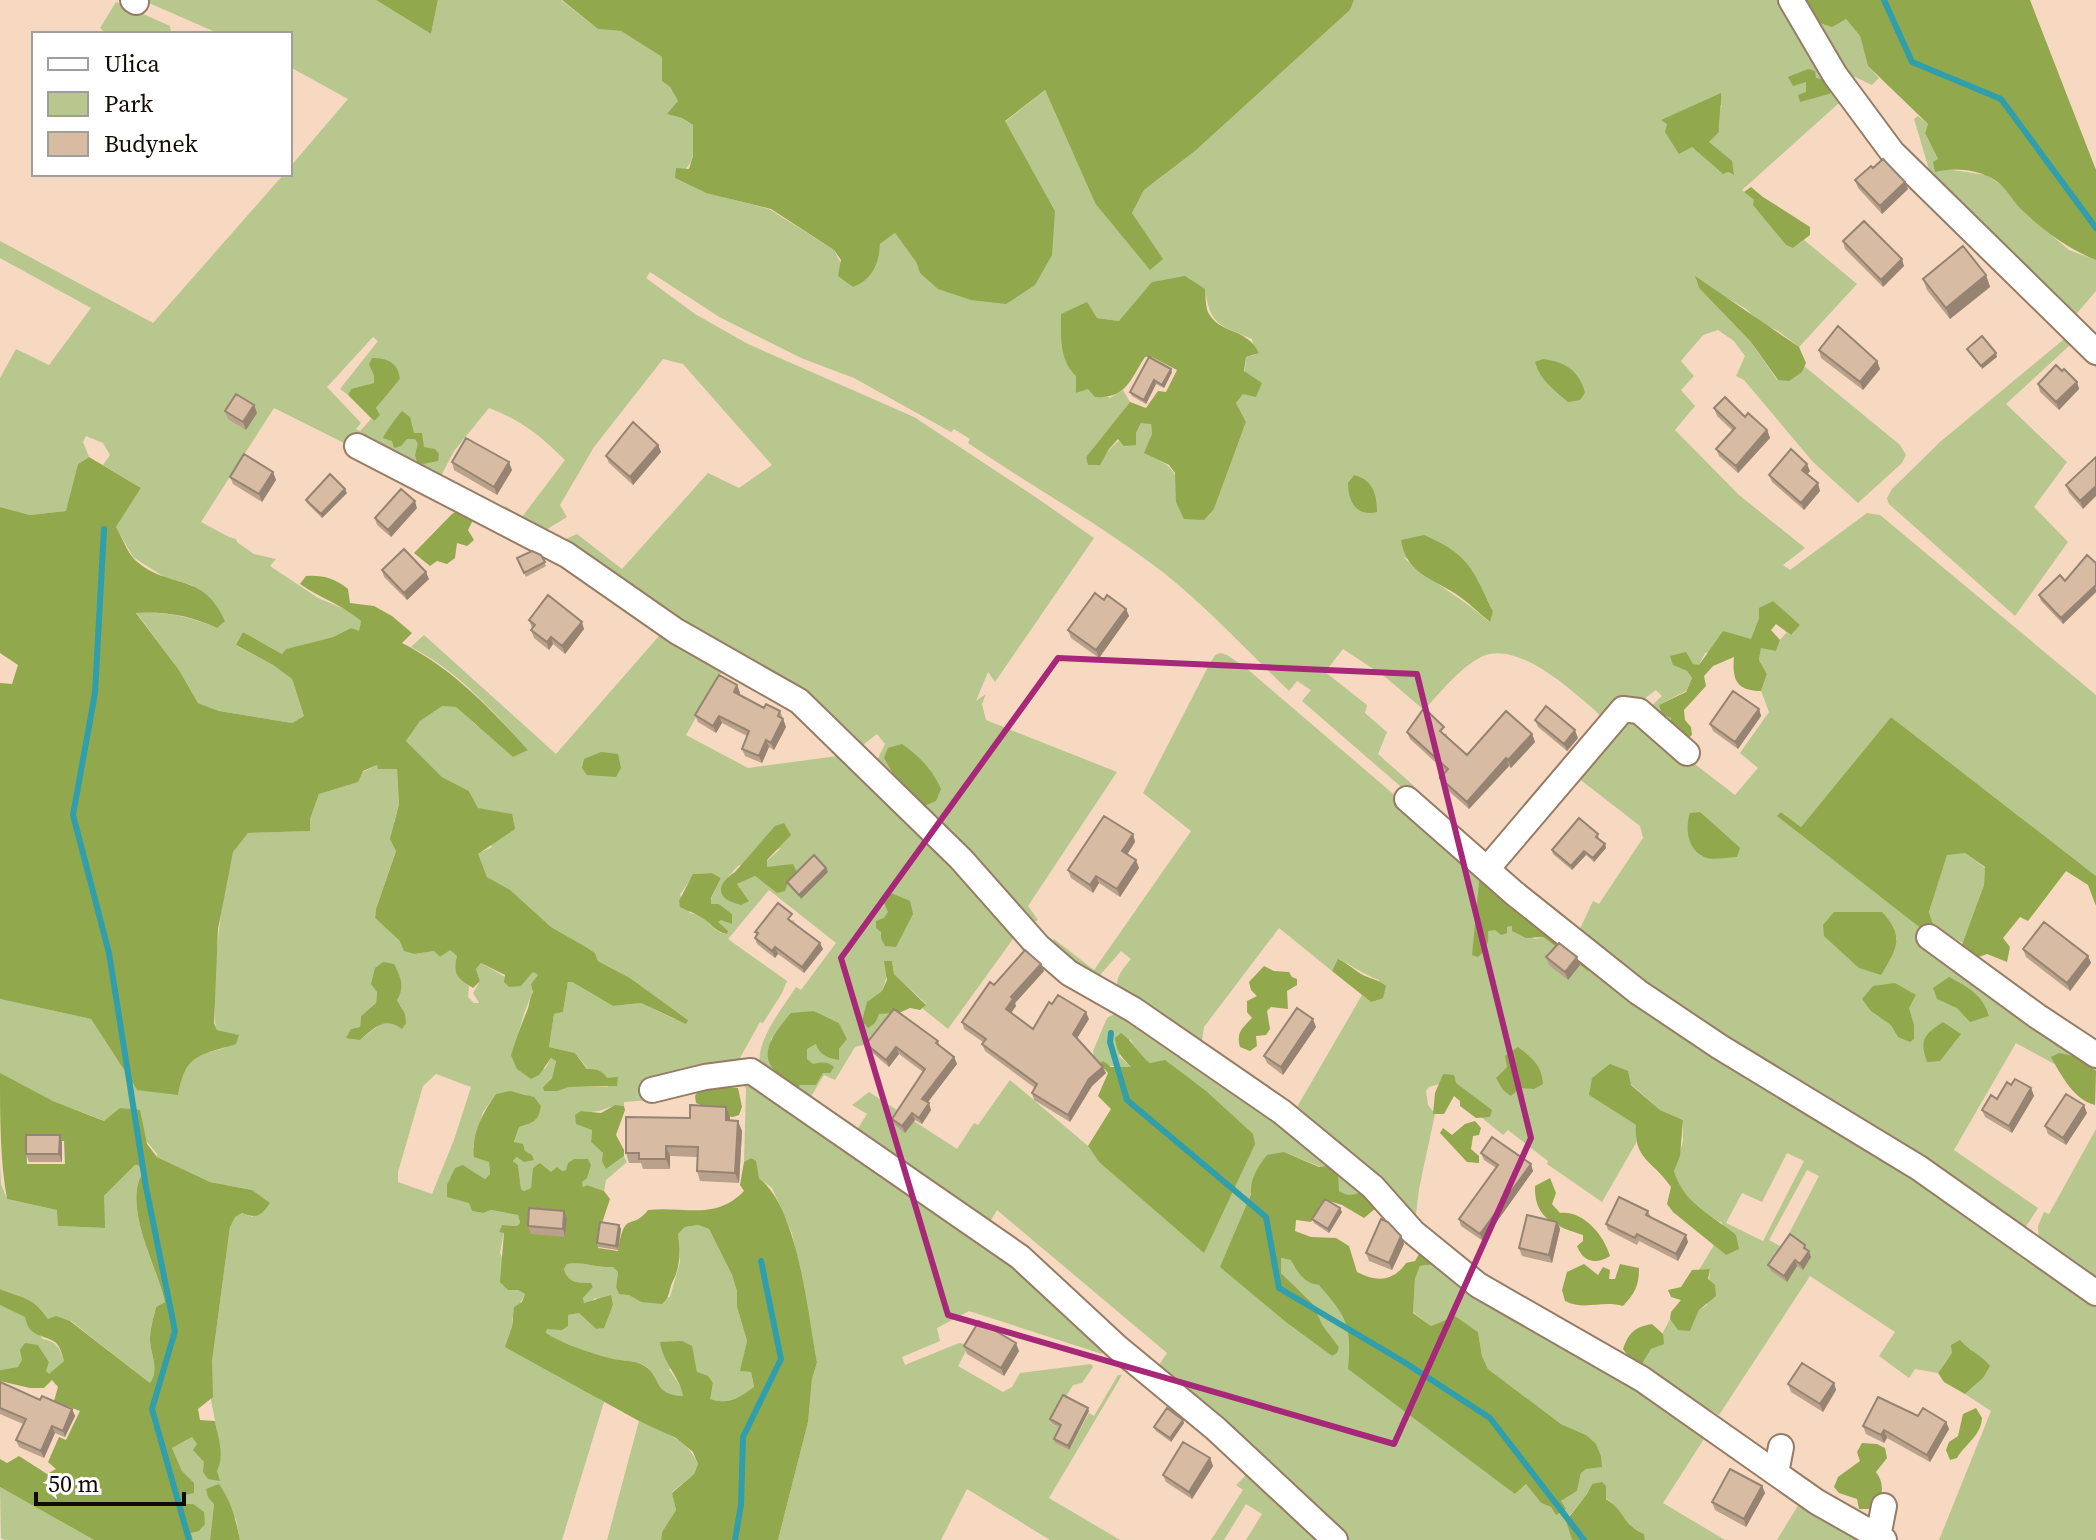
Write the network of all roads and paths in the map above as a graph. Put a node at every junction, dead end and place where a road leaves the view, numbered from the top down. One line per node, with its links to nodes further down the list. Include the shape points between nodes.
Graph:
1 (1791, 0): 2 (street, via 1835,75 1892,152)
2 (2096, 352)
3 (357, 446): 12 (street, via 567,555 676,631 799,701 1069,973 1216,1062 1278,1107 1373,1187 1398,1219 1447,1261 1617,1360 1740,1457)
4 (1687, 753): 6 (street, via 1639,711 1623,709)
5 (1407, 799): 6 (street)
6 (1487, 869): 10 (street, via 1638,992 1919,1168)
7 (1929, 937): 8 (street)
8 (2096, 1055)
9 (652, 1090): 15 (street, via 751,1071 1020,1257)
10 (2096, 1293)
11 (1781, 1447): 12 (street)
12 (1776, 1473): 14 (street)
13 (1884, 1506): 14 (street)
14 (1881, 1538)
15 (1335, 1540)

